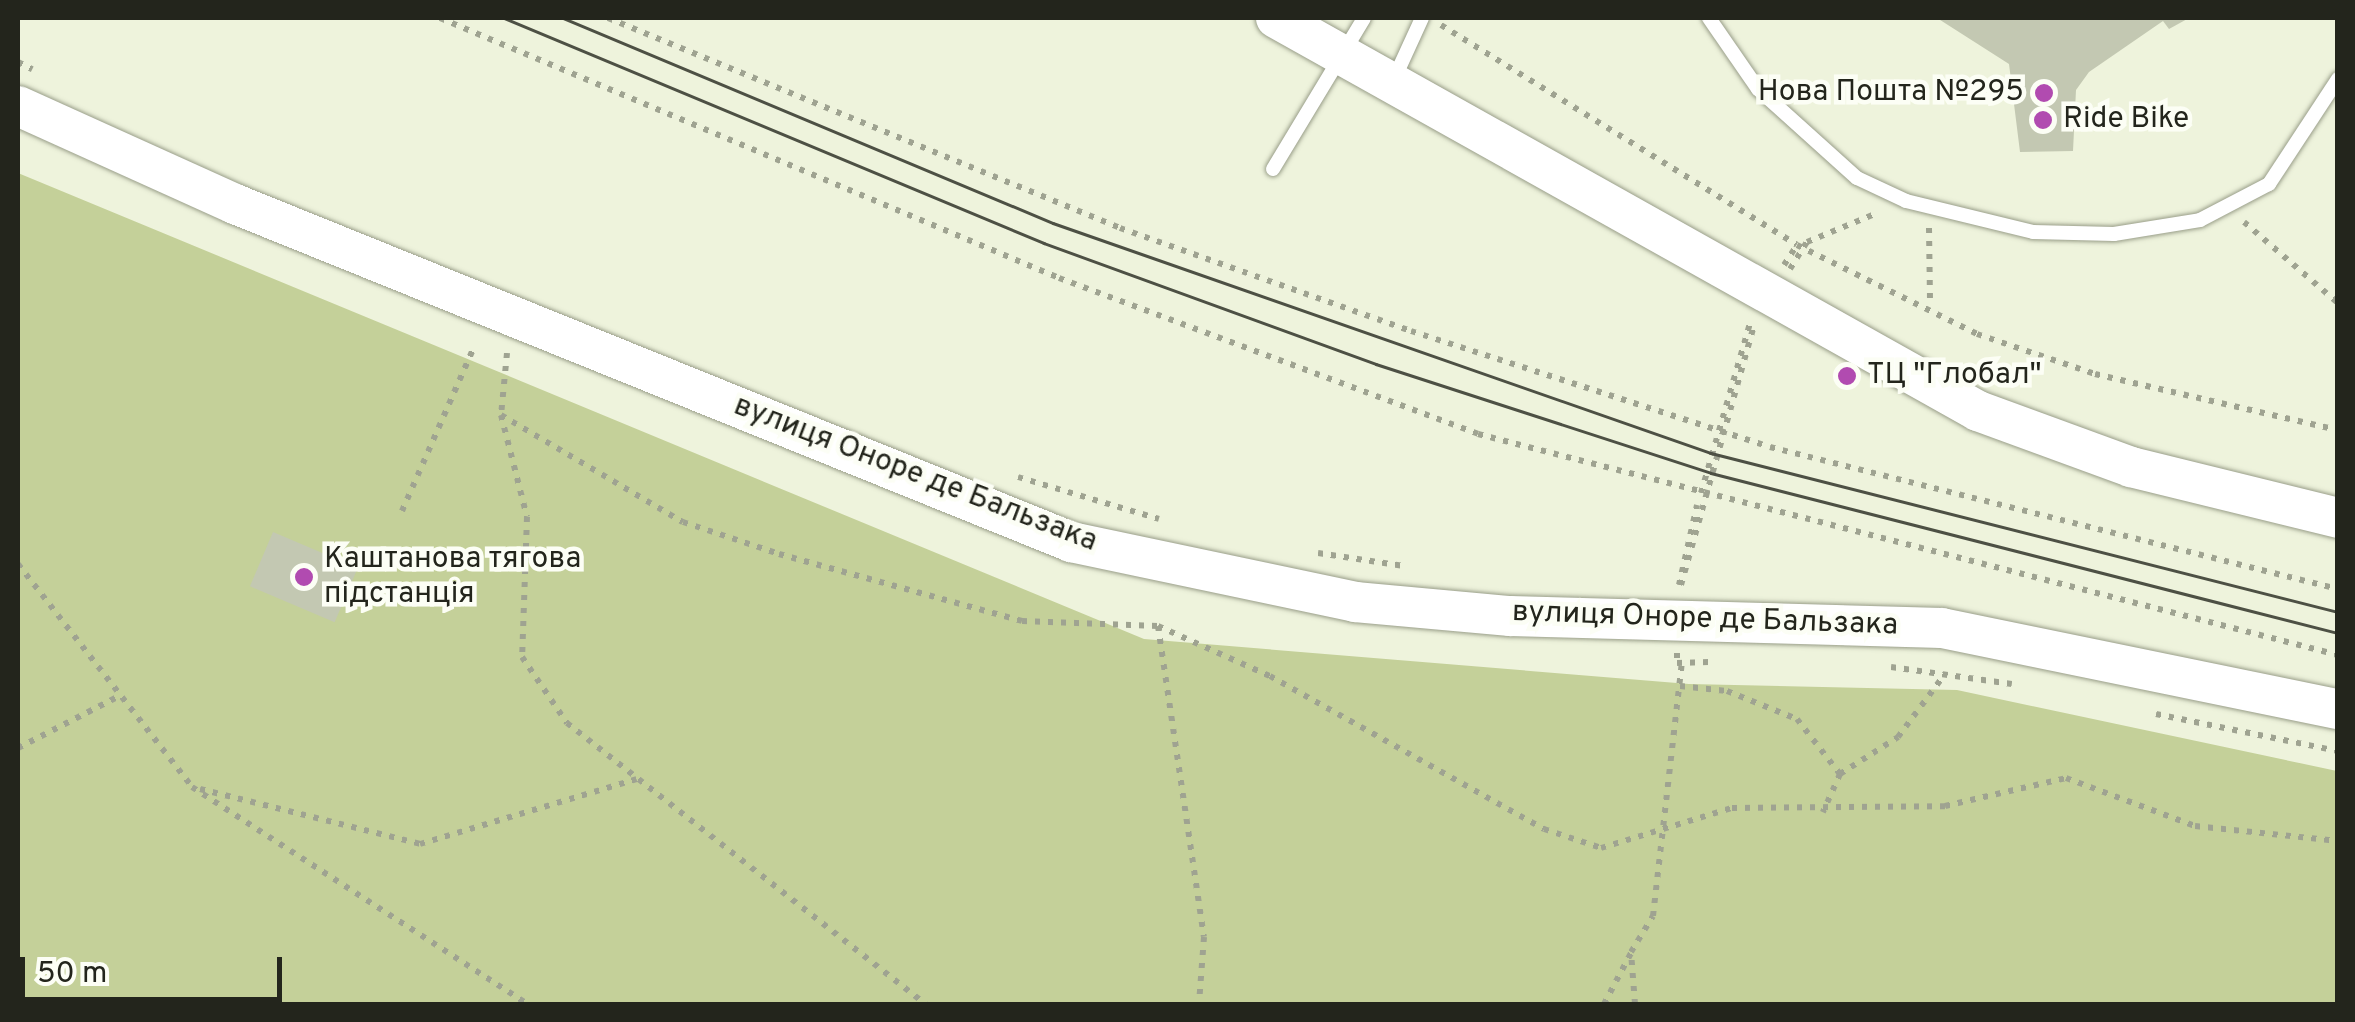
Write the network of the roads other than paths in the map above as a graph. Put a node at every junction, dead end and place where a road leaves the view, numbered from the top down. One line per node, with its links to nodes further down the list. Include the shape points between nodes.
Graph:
1 (1276, 18): 4 (main road)
2 (1424, 18): 5 (lane)
3 (1708, 18): 6 (lane, via 1798,130 1857,178 1906,201 2033,232 2114,234 2225,206 2268,184)
4 (1354, 34): 5 (main road); 8 (lane)
5 (1395, 77): 9 (main road, via 1978,411 2131,466)
6 (2338, 79)
7 (18, 106): 10 (main road, вулиця Оноре де Бальзака, via 1072,542 1356,602 1510,616 1942,628)
8 (1273, 169)
9 (2338, 518)
10 (2338, 709)

